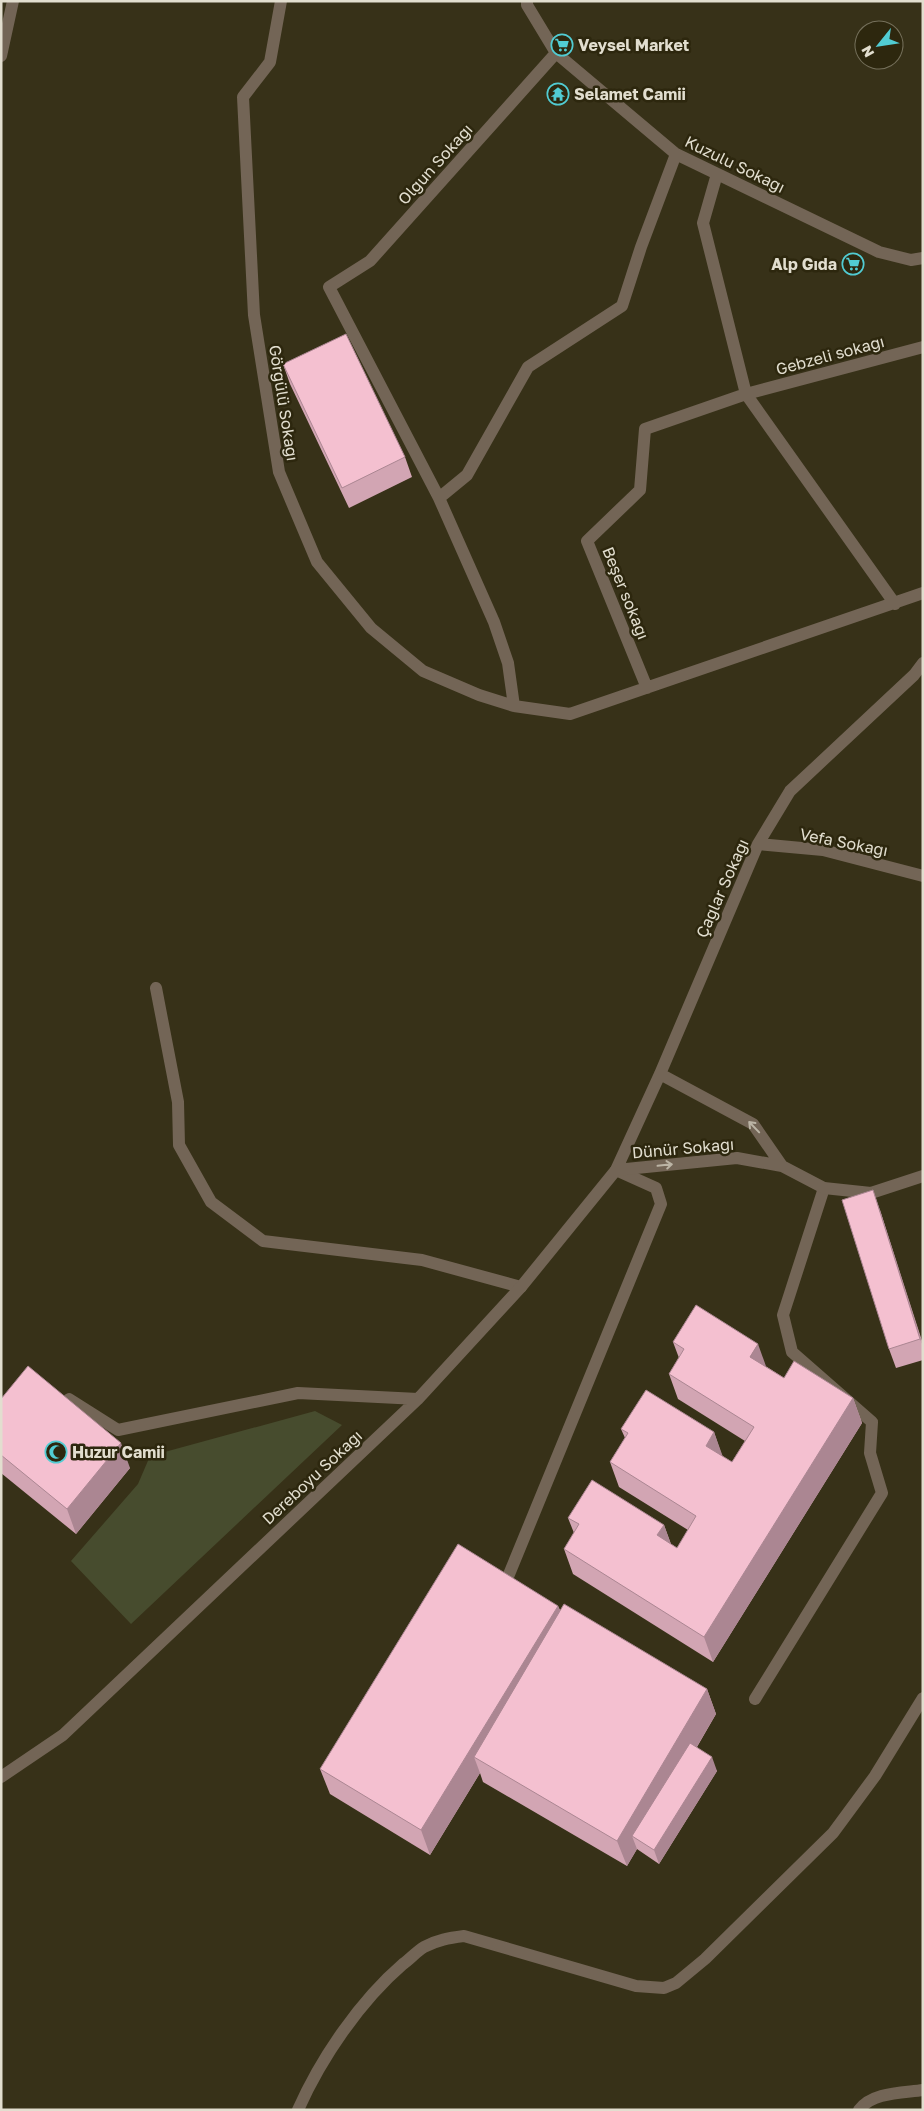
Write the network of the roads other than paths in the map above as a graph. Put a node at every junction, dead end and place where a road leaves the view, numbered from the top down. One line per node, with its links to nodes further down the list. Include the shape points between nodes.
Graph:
1 (13, 1): 5 (street)
2 (281, 1): 16 (street, Görgülü Sokağı, via 270,62 243,97 254,315 279,472 317,562 371,628 423,671 479,696)
3 (527, 1): 4 (street, Kuzulu Sokağı)
4 (556, 53): 6 (street, Kuzulu Sokağı); 11 (street, Olgun Sokağı, via 370,261 329,287)
5 (1, 56)
6 (676, 154): 7 (street, Kuzulu Sokağı); 11 (street, via 622,306 528,367 467,475)
7 (717, 174): 8 (street, Kuzulu Sokağı, via 879,252 911,260); 10 (street, via 703,222)
8 (923, 258)
9 (923, 347): 10 (street, Gebzeli sokağı)
10 (746, 394): 13 (street); 15 (street, Beşer sokağı, via 644,429 640,490 587,541)
11 (439, 498): 16 (street, via 494,622 508,663)
12 (923, 593): 13 (street, Görgülü Sokağı)
13 (895, 604): 15 (street, Görgülü Sokağı)
14 (923, 663): 17 (street, Çağlar Sokağı, via 790,791)
15 (647, 688): 16 (street, Görgülü Sokağı, via 570,714)
16 (514, 706)
17 (758, 844): 18 (street, Vefa Sokağı, via 823,850); 20 (street, Çağlar Sokağı)
18 (923, 876)
19 (156, 988): 25 (street, via 178,1102 179,1145 211,1202 263,1241 422,1260)
20 (660, 1074): 21 (street, Dünür Sokağı, one-way to 20, via 753,1124); 22 (street, Çağlar Sokağı)
21 (782, 1166): 22 (street, Dünür Sokağı, one-way to 21, via 737,1158); 24 (street, Dünür Sokağı)
22 (616, 1170): 25 (street, Dereboyu Sokağı); 28 (street, via 656,1188 661,1204)
23 (923, 1176): 24 (street, Dünür Sokağı, via 871,1193)
24 (824, 1188): 30 (street, via 783,1315 792,1352 872,1422 870,1453 882,1493)
25 (521, 1287): 27 (street, Dereboyu Sokağı)
26 (69, 1399): 27 (street, via 118,1430 298,1394)
27 (418, 1399): 31 (street, Dereboyu Sokağı, via 63,1734)
28 (503, 1589)
29 (923, 1698): 33 (street, via 875,1776 833,1833 705,1960 676,1983 664,1988 636,1986 464,1936 443,1938 422,1948 352,2017)
30 (755, 1699)
31 (1, 1777)
32 (923, 2090): 34 (street, via 880,2096 863,2104)
33 (298, 2110)
34 (859, 2110)

